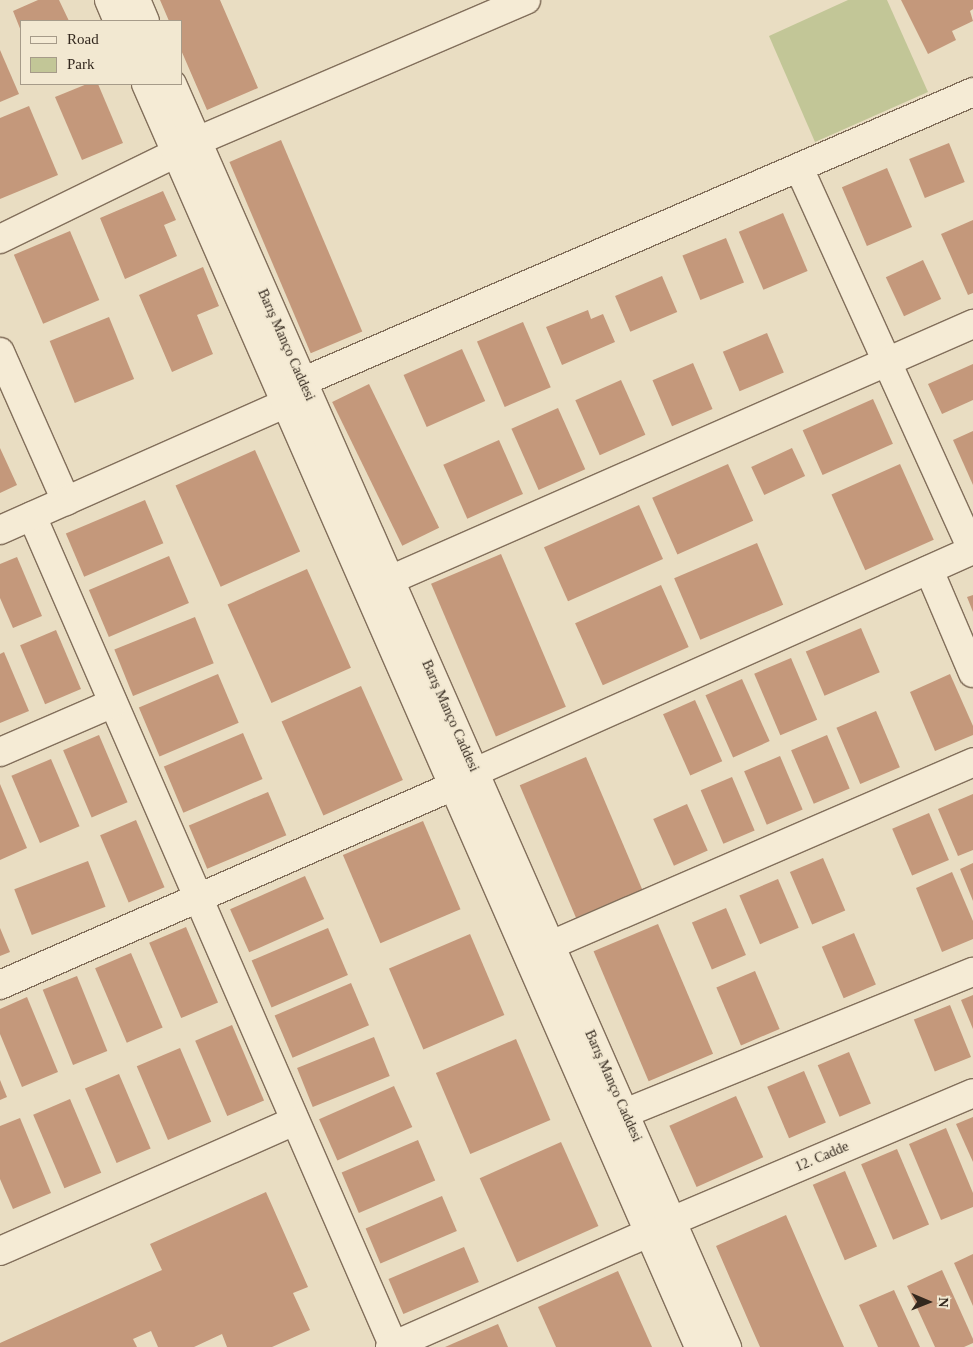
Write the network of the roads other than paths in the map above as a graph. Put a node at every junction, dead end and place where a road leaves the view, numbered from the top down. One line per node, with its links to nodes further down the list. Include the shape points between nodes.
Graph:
1 (109, 0): 4 (street)
2 (136, 0): 5 (street)
3 (517, 2): 9 (street)
4 (118, 20)
5 (145, 20)
6 (147, 85): 9 (street, Barış Manço Caddesi)
7 (172, 85): 9 (street, Barış Manço Caddesi)
8 (973, 92): 10 (street)
9 (186, 147): 11 (street); 15 (street, Barış Manço Caddesi); 16 (street, Barış Manço Caddesi)
10 (798, 168): 14 (street); 15 (street)
11 (0, 240)
12 (973, 324): 14 (street)
13 (0, 352): 17 (street)
14 (886, 362): 20 (street); 22 (street)
15 (302, 382): 22 (street, Barış Manço Caddesi)
16 (285, 404): 17 (street); 27 (street, Barış Manço Caddesi)
17 (66, 501): 18 (street)
18 (32, 516): 19 (street); 24 (street)
19 (0, 530)
20 (972, 550): 21 (street)
21 (929, 570): 23 (street); 27 (street)
22 (390, 580): 27 (street, Barış Manço Caddesi)
23 (973, 673)
24 (113, 702): 25 (street); 28 (street)
25 (0, 752)
26 (973, 762): 29 (street)
27 (464, 779): 28 (street); 29 (street, Barış Manço Caddesi); 35 (street, Barış Manço Caddesi)
28 (198, 898): 31 (street); 34 (street)
29 (551, 945): 33 (street, Barış Manço Caddesi)
30 (973, 972): 33 (street)
31 (0, 985)
32 (973, 1093): 35 (street, 12. Cadde)
33 (625, 1113): 35 (street, Barış Manço Caddesi)
34 (295, 1121): 36 (street); 37 (street)
35 (661, 1227): 37 (street, 12. Cadde); 38 (street, Barış Manço Caddesi); 39 (street, Barış Manço Caddesi)
36 (0, 1251)
37 (392, 1346)
38 (699, 1347)
39 (728, 1347)

